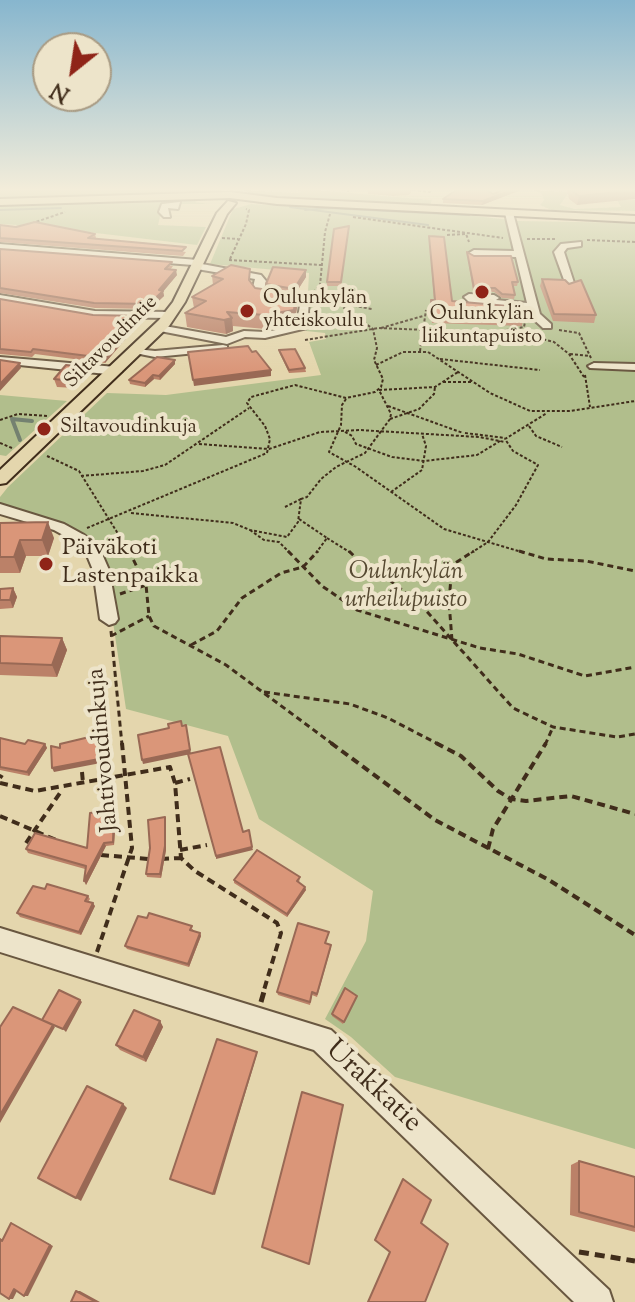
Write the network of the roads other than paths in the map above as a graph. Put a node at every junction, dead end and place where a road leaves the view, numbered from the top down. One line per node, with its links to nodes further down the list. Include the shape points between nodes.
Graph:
1 (41, 251): 7 (street)
2 (205, 251): 7 (main road, Siltavoudintie)
3 (518, 251): 6 (street)
4 (560, 251): 8 (street)
5 (474, 253): 6 (street)
6 (519, 254): 13 (street)
7 (198, 265): 14 (main road, Siltavoudintie); 17 (street, via 258,277 260,296 305,303 302,328)
8 (570, 286)
9 (0, 298): 11 (street)
10 (494, 298): 13 (street, via 469,297)
11 (26, 303): 12 (street); 14 (street, via 95,314)
12 (15, 311)
13 (534, 311): 15 (street)
14 (170, 315): 16 (main road, Siltavoudintie)
15 (547, 326)
16 (159, 328): 17 (street, via 227,341 244,334); 19 (main road, Siltavoudintie)
17 (269, 339): 18 (street); 19 (street)
18 (305, 340)
19 (136, 352): 23 (main road, Siltavoudintie)
20 (0, 360): 23 (street)
21 (594, 366): 22 (street)
22 (635, 367)
23 (116, 371): 24 (main road, Siltavoudintie)
24 (0, 479)
25 (0, 509): 26 (street, via 48,522 93,551)
26 (110, 628)
27 (0, 940): 28 (street, Urakkatie, via 322,1039)
28 (597, 1302)

